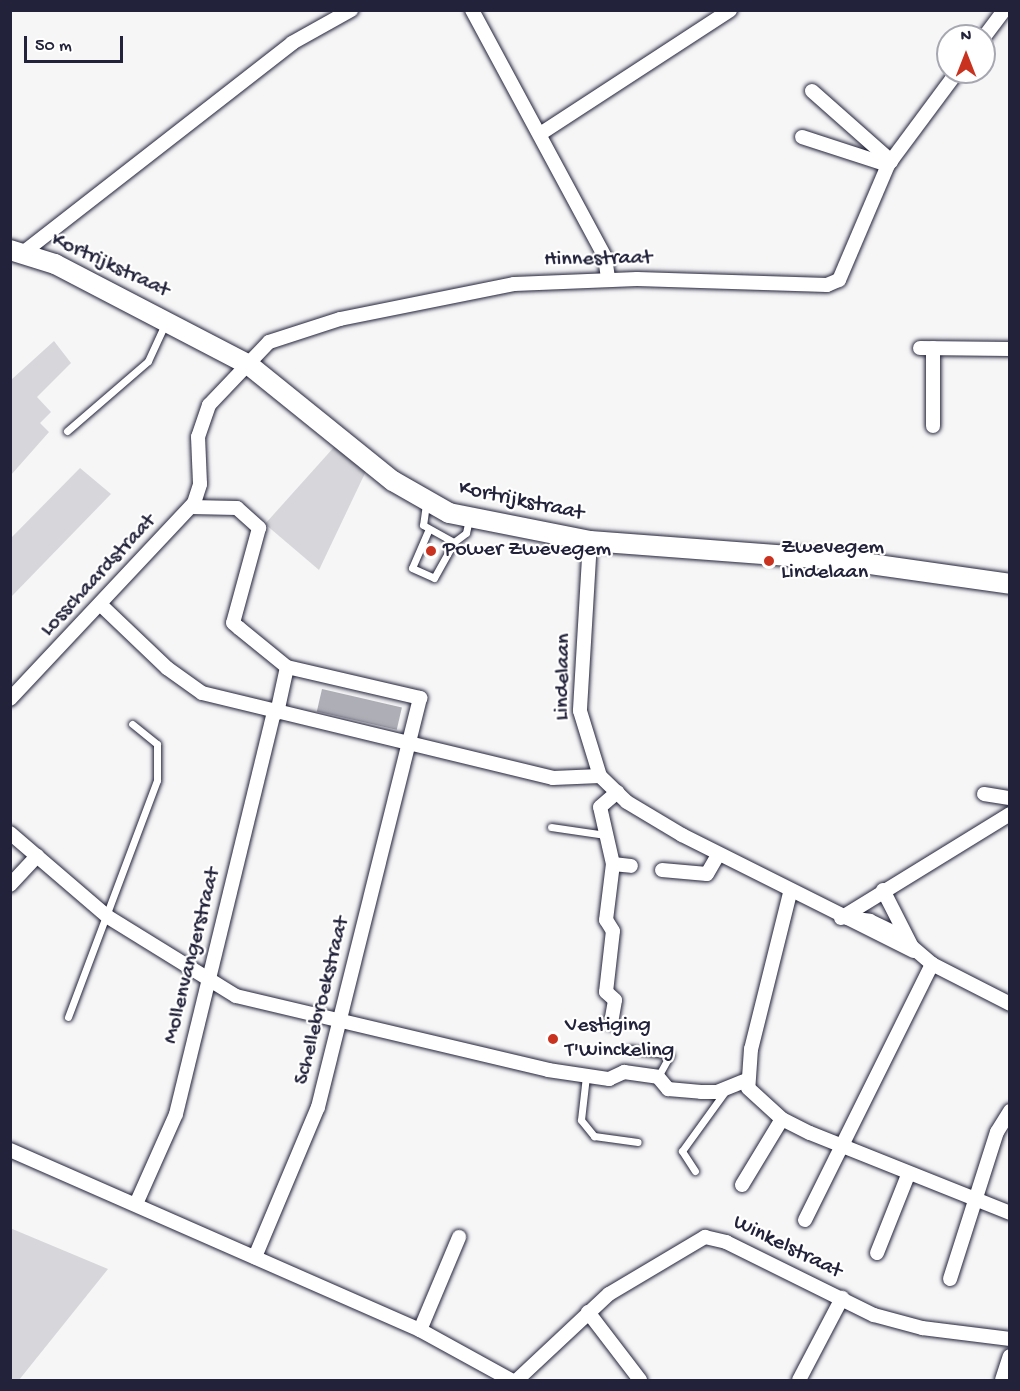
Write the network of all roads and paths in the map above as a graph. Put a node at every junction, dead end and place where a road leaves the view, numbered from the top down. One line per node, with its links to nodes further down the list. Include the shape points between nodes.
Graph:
1 (351, 10): 11 (street, Kortrijkstraat, via 292,43)
2 (472, 10): 8 (street)
3 (730, 10): 8 (street)
4 (1005, 10): 5 (street)
5 (994, 24)
6 (948, 84): 10 (street, Hinnestraat)
7 (812, 91): 10 (street)
8 (540, 134): 12 (street, via 605,257)
9 (802, 137): 10 (street)
10 (890, 163): 12 (street, Hinnestraat, via 839,280 827,285)
11 (17, 251): 13 (main road, Kortrijkstraat)
12 (608, 279): 15 (street, Hinnestraat, via 514,284 340,319 269,342)
13 (167, 319): 15 (main road, Kortrijkstraat); 17 (lane, via 148,361)
14 (1010, 350): 16 (street, via 926,348)
15 (249, 365): 18 (main road, Kortrijkstraat); 19 (street, Losschaardstraat, via 209,405 202,423 200,484)
16 (933, 426)
17 (67, 430)
18 (426, 504): 20 (main road, Kortrijkstraat); 21 (lane, via 423,525)
19 (191, 507): 25 (street, Losschaardstraat); 26 (street, via 237,508 259,528 234,623)
20 (469, 519): 22 (main road, Kortrijkstraat); 23 (lane, via 466,532)
21 (428, 531): 23 (lane); 23 (lane, via 412,568 434,578)
22 (590, 541): 24 (main road, Kortrijkstraat, via 842,560); 31 (street, Lindelaan, via 580,711)
23 (454, 542)
24 (1010, 584)
25 (102, 606): 27 (street, Losschaardstraat); 28 (street, via 167,669 202,693)
26 (287, 666): 28 (street, Mollenvangerstraat); 30 (street, Schellebroekstraat, via 420,698)
27 (10, 699)
28 (275, 712): 30 (street); 51 (street, Mollenvangerstraat)
29 (132, 724): 47 (lane, via 157,744 160,761)
30 (409, 747): 31 (street, via 553,778); 54 (street, Schellebroekstraat)
31 (600, 776): 32 (street, Lindelaan)
32 (617, 792): 38 (street, via 600,807); 39 (street, Lindelaan, via 650,818)
33 (984, 794): 34 (street)
34 (1005, 797): 35 (street)
35 (1004, 817): 45 (street)
36 (551, 827): 38 (lane)
37 (10, 832): 40 (street)
38 (605, 835): 41 (street)
39 (718, 855): 43 (street, via 711,875); 46 (street, Lindelaan)
40 (37, 856): 44 (street); 47 (street)
41 (613, 864): 42 (street); 55 (street, via 606,920 613,931 606,992 615,1000)
42 (631, 866)
43 (662, 870)
44 (10, 885)
45 (883, 890): 48 (street); 49 (street, via 904,921)
46 (790, 893): 48 (street, Lindelaan); 59 (street)
47 (108, 917): 51 (street); 53 (lane)
48 (841, 918): 49 (street, Lindelaan, via 870,921 897,934)
49 (914, 951): 50 (street, Lindelaan)
50 (932, 963): 52 (street, Lindelaan); 64 (street)
51 (207, 983): 54 (street, via 236,996); 70 (street, Mollenvangerstraat, via 176,1114)
52 (1010, 1004)
53 (68, 1017)
54 (338, 1023): 57 (street, via 486,1059); 75 (street, Schellebroekstraat, via 318,1107)
55 (611, 1023)
56 (630, 1050): 58 (lane, via 670,1055)
57 (586, 1076): 58 (street, via 609,1079 624,1072); 63 (lane, via 581,1120 594,1136)
58 (658, 1077): 60 (street, via 668,1089)
59 (746, 1080): 60 (street); 62 (street)
60 (727, 1088): 66 (lane, via 682,1152)
61 (1010, 1111): 69 (street)
62 (782, 1119): 64 (street); 68 (street)
63 (638, 1142)
64 (840, 1147): 67 (street); 72 (street)
65 (10, 1150): 70 (street)
66 (695, 1171)
67 (908, 1174): 69 (street); 74 (street)
68 (742, 1185)
69 (974, 1200): 71 (street); 76 (street)
70 (136, 1204): 75 (street)
71 (1010, 1213)
72 (805, 1220)
73 (459, 1237): 79 (street)
74 (877, 1253)
75 (255, 1257): 79 (street)
76 (950, 1279)
77 (842, 1298): 78 (street, Winkelstraat, via 714,1237 627,1281); 80 (street, Winkelstraat, via 913,1326); 85 (street)
78 (588, 1312): 83 (street, Winkelstraat); 84 (street)
79 (420, 1330): 82 (street)
80 (1010, 1338)
81 (1010, 1356): 86 (street)
82 (511, 1380)
83 (517, 1380)
84 (640, 1380)
85 (799, 1380)
86 (1002, 1380)

